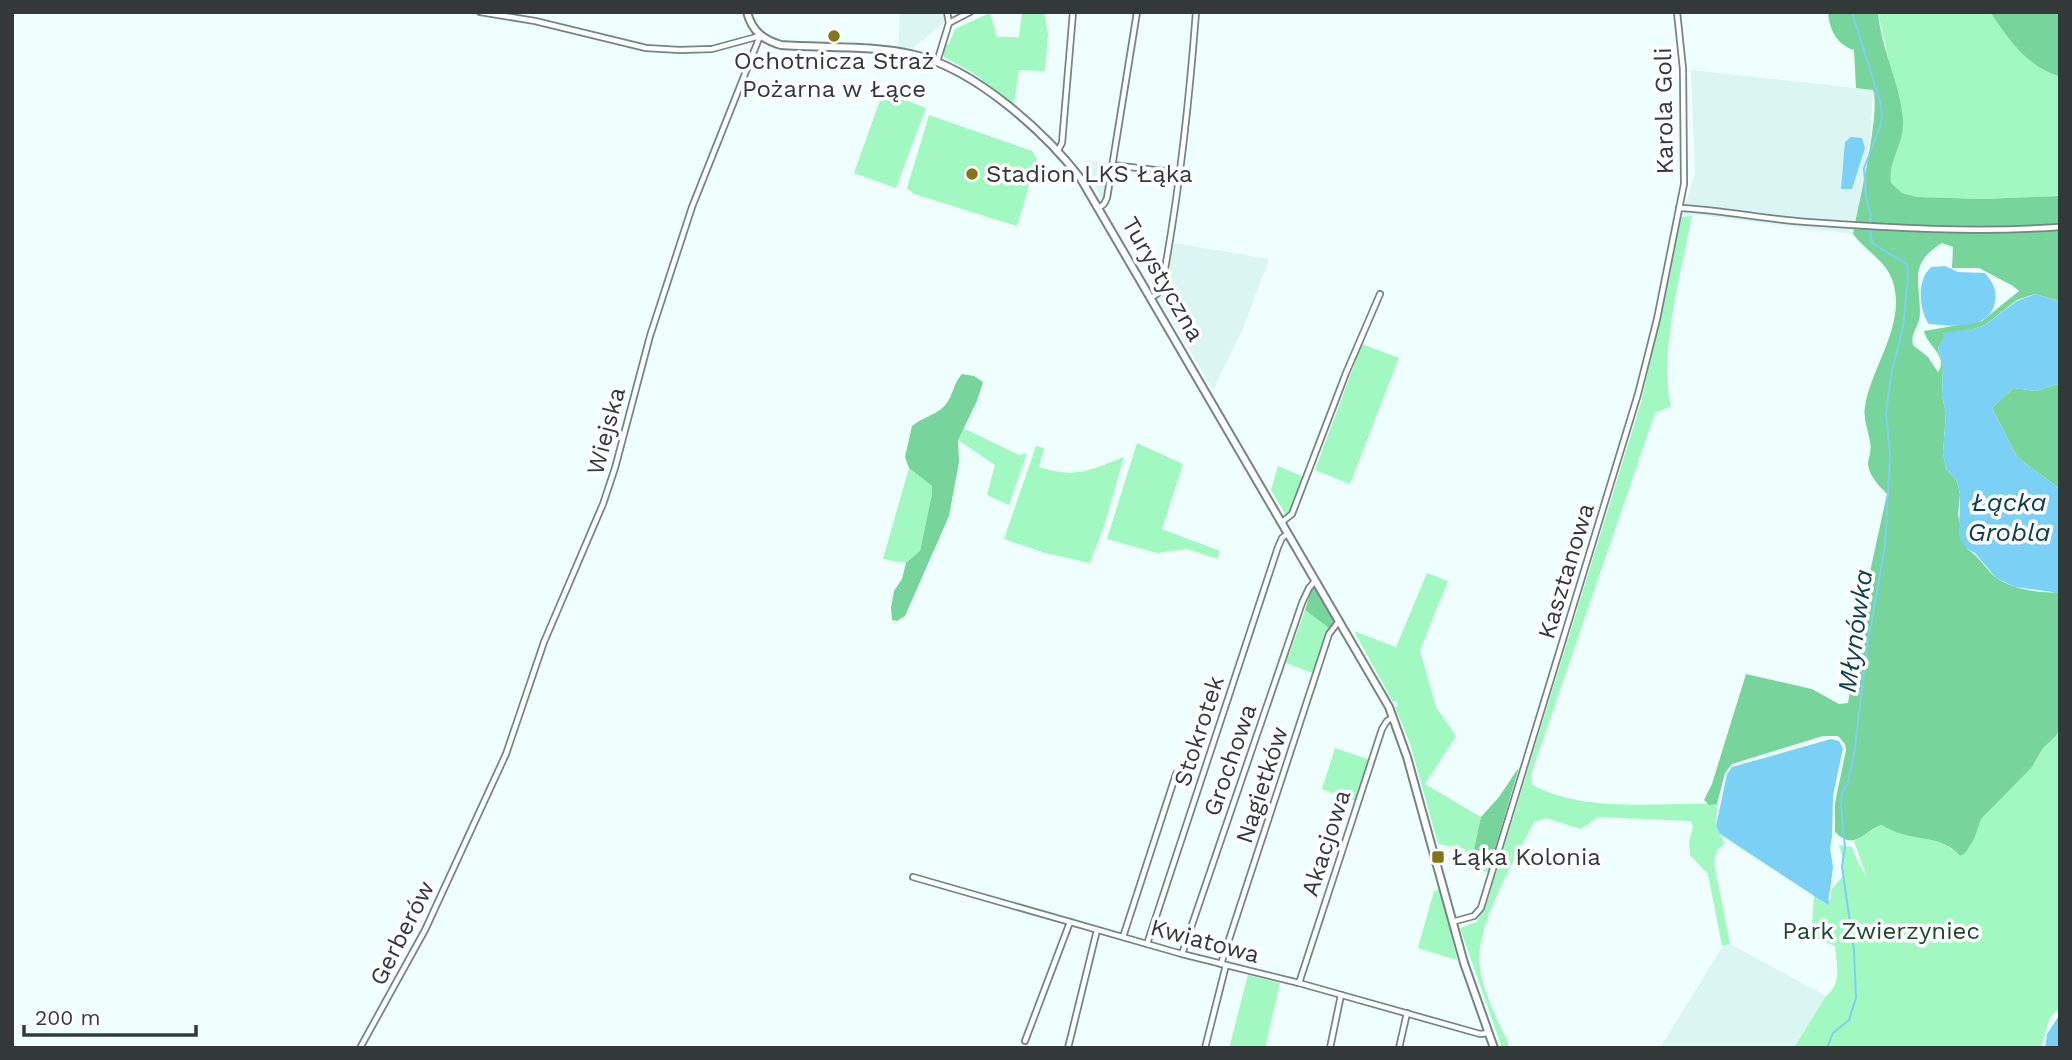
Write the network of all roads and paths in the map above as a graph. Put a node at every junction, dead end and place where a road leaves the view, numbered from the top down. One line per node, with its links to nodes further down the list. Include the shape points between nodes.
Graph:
1 (480, 12): 10 (street, via 646,48 712,49)
2 (747, 12): 10 (main road)
3 (947, 12): 9 (street)
4 (970, 12): 9 (street)
5 (1073, 12): 12 (street, via 1062,144)
6 (1138, 12): 13 (street)
7 (1196, 12): 14 (street)
8 (1677, 12): 16 (street, Karola Goli, via 1685,168)
9 (949, 23): 11 (street)
10 (760, 36): 11 (main road, Turystyczna, via 781,45 892,51); 26 (street, Wiejska, via 692,207 603,504 549,630 506,754)
11 (937, 62): 12 (main road, Turystyczna, via 992,95)
12 (1057, 152): 15 (main road, Turystyczna)
13 (1114, 165): 14 (street); 15 (street, via 1106,201)
14 (1180, 173): 19 (street, via 1162,285)
15 (1099, 208): 19 (main road, Turystyczna)
16 (1679, 208): 17 (street, via 1913,228 2001,231); 29 (street, Kasztanowa, via 1638,394 1480,908 1474,916)
17 (2060, 227)
18 (1380, 294): 20 (street, via 1292,514)
19 (1152, 298): 20 (main road, Turystyczna)
20 (1282, 523): 21 (main road, Turystyczna)
21 (1288, 533): 22 (main road, Turystyczna); 32 (street, Stokrotek, via 1278,547)
22 (1316, 580): 23 (main road, Turystyczna); 33 (street, Grochowa, via 1298,615)
23 (1340, 621): 24 (main road, Turystyczna); 34 (street, Nagietków, via 1329,634)
24 (1393, 718): 29 (main road, Turystyczna); 35 (street, Akacjowa, via 1382,729)
25 (1176, 774): 31 (street)
26 (471, 831): 40 (street, Gerberów, via 407,965)
27 (913, 877): 28 (street, Kwiatowa)
28 (1070, 922): 30 (street, Kwiatowa); 39 (street)
29 (1452, 922): 38 (main road, Turystyczna)
30 (1097, 930): 31 (street, Kwiatowa); 41 (street)
31 (1123, 937): 32 (street, Kwiatowa)
32 (1147, 944): 33 (street, Kwiatowa)
33 (1182, 954): 34 (street, Kwiatowa)
34 (1224, 964): 35 (street, Kwiatowa); 42 (street, Nagietków)
35 (1298, 983): 36 (street, Kwiatowa)
36 (1341, 995): 37 (street, Kwiatowa); 43 (street)
37 (1407, 1013): 38 (street, Kwiatowa); 44 (street)
38 (1489, 1033): 45 (main road, Turystyczna)
39 (1025, 1041)
40 (360, 1048)
41 (1068, 1048)
42 (1205, 1048)
43 (1330, 1048)
44 (1399, 1048)
45 (1494, 1048)

